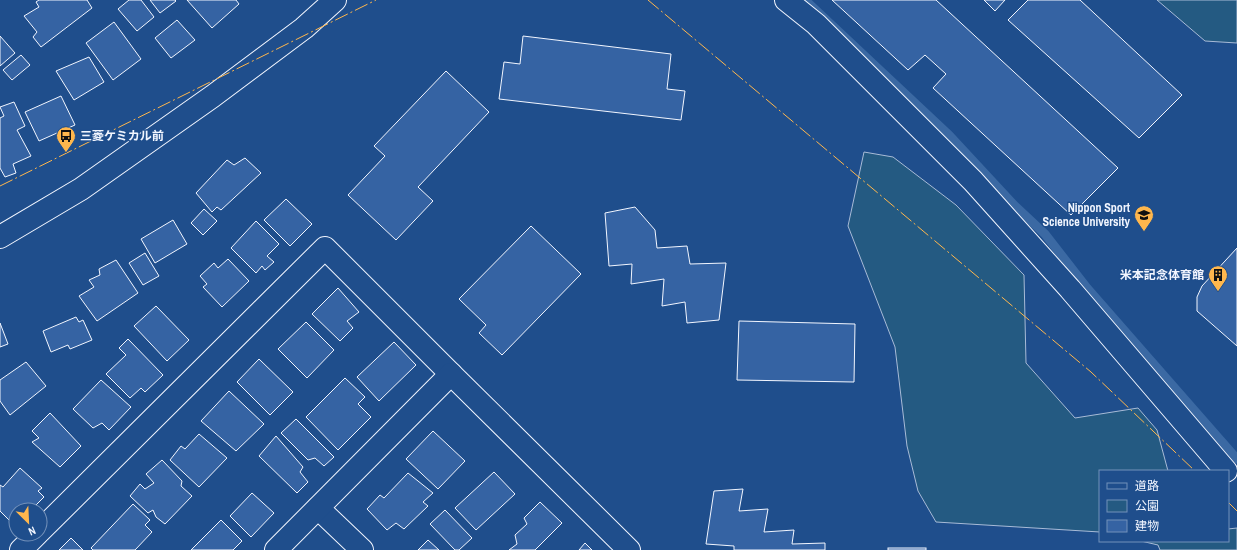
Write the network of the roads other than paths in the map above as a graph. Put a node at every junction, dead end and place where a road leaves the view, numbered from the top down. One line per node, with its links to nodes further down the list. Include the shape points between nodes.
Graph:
1 (335, 0): 3 (street, via 304,28 213,96 81,188)
2 (786, 0): 5 (street, via 816,24 973,181 1070,289)
3 (0, 238)
4 (451, 374): 8 (street); 9 (street, via 325,248); 14 (street)
5 (1225, 470)
6 (1229, 475): 7 (street)
7 (1237, 482)
8 (318, 508): 12 (street); 13 (street)
9 (48, 523)
10 (29, 542): 11 (street)
11 (21, 550)
12 (276, 550)
13 (362, 550)
14 (629, 550)

